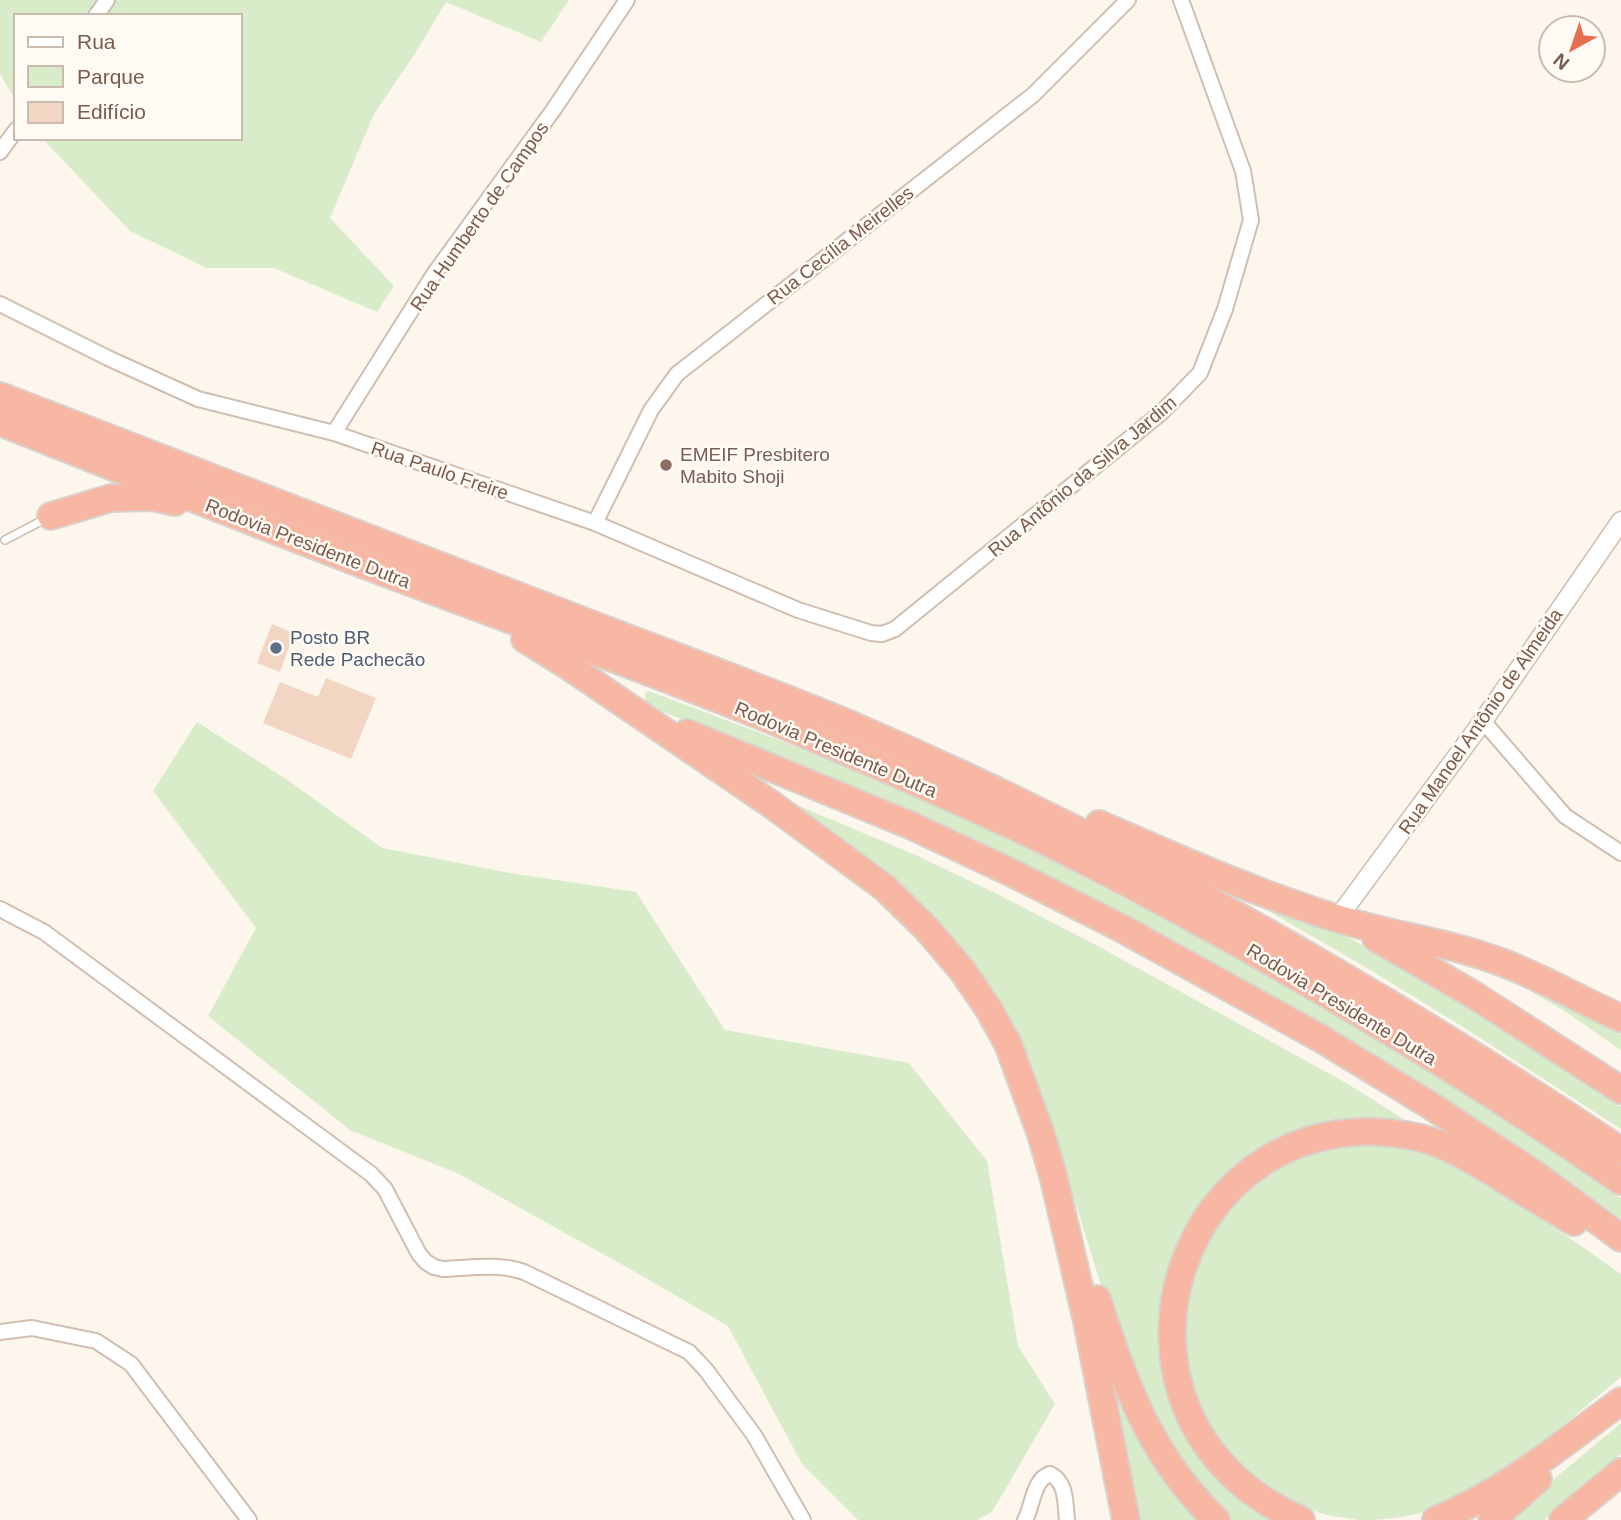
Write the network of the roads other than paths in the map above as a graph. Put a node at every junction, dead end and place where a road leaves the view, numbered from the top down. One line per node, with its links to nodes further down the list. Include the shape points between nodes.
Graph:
1 (627, 0): 9 (street, Rua Humberto de Campos, via 434,274)
2 (1128, 0): 13 (street, Rua Cecília Meirelles, via 1033,95 677,374 651,410)
3 (1181, 0): 16 (street, Rua Antônio da Silva Jardim, via 1243,171 1251,220 1200,373 1161,413 895,629)
4 (14, 133): 5 (street)
5 (0, 152)
6 (0, 304): 9 (street, Rua Paulo Freire, via 198,398)
7 (0, 396): 19 (highway, Rodovia Presidente Dutra)
8 (0, 422): 10 (highway, Rodovia Presidente Dutra)
9 (334, 433): 13 (street, Rua Paulo Freire)
10 (235, 514): 11 (highway, via 152,497 111,498); 15 (highway, Rodovia Presidente Dutra)
11 (51, 516): 14 (lane)
12 (1621, 521): 18 (street, Rua Manoel Antônio de Almeida)
13 (595, 523): 16 (street, Rua Paulo Freire, via 798,610)
14 (5, 540)
15 (373, 568): 17 (highway, via 534,643); 27 (highway, Rodovia Presidente Dutra, via 770,720 1026,832 1351,1008)
16 (882, 634)
17 (637, 712): 26 (highway, via 835,850 885,888 926,928 962,970 1008,1044); 28 (highway, via 912,826 1121,928 1320,1038 1428,1104)
18 (1483, 721): 20 (street, via 1565,816); 22 (street, Rua Manoel Antônio de Almeida)
19 (849, 724): 22 (highway); 25 (highway, Rodovia Presidente Dutra, via 1054,819 1258,926 1429,1027)
20 (1621, 853)
21 (0, 909): 34 (street, via 44,932 371,1174 385,1189 426,1262 443,1269 514,1268 689,1352 754,1435)
22 (1338, 919): 23 (highway, via 1507,964); 24 (highway, via 1474,995)
23 (1621, 1018)
24 (1621, 1090)
25 (1621, 1152)
26 (1054, 1179): 37 (highway); 38 (highway, via 1143,1421 1159,1451)
27 (1621, 1181)
28 (1621, 1238)
29 (1621, 1250): 39 (highway, via 1456,1151 1395,1133 1318,1138 1270,1157 1248,1174 1208,1216 1185,1259 1173,1306 1173,1358 1185,1408 1210,1451 1250,1492)
30 (0, 1332): 33 (street, via 32,1328 96,1341 131,1364)
31 (1621, 1404): 40 (highway, via 1484,1498); 41 (highway)
32 (1621, 1472): 42 (highway)
33 (249, 1520)
34 (803, 1520)
35 (1025, 1520): 36 (street, via 1039,1482 1050,1474 1062,1485)
36 (1068, 1520)
37 (1126, 1520)
38 (1216, 1520)
39 (1301, 1520)
40 (1436, 1520)
41 (1492, 1520)
42 (1563, 1520)

